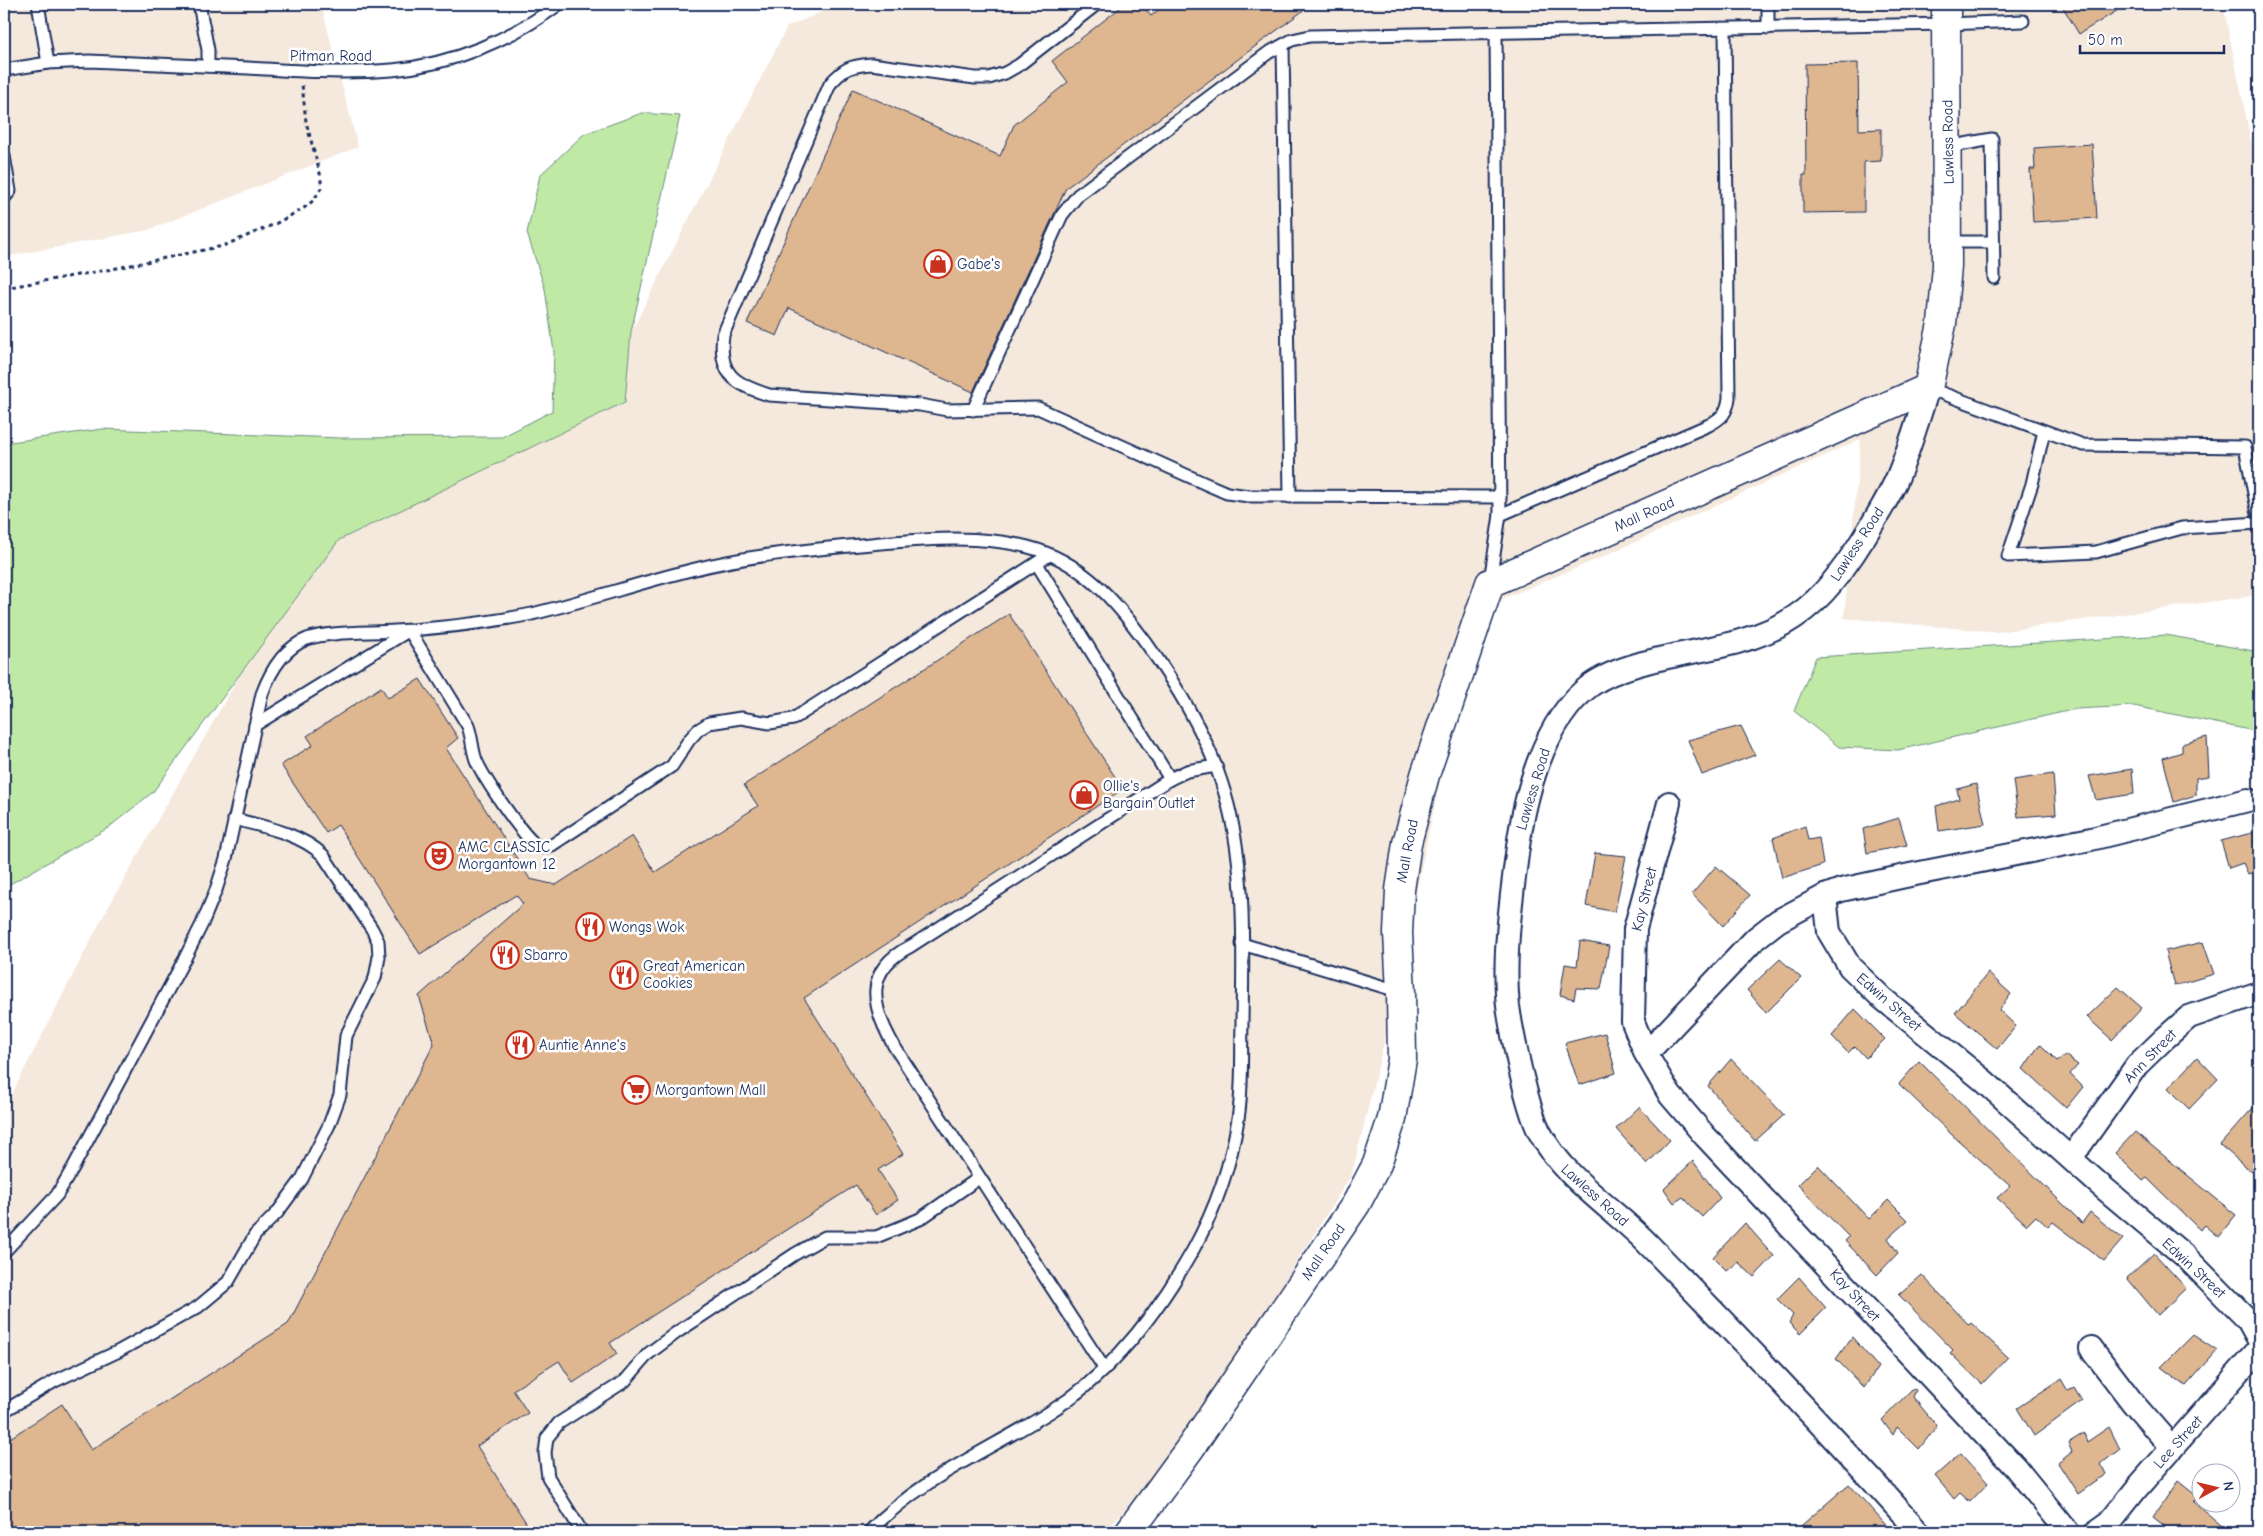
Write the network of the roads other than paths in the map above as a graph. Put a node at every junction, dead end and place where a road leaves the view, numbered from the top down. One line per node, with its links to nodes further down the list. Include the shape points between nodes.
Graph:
1 (38, 4): 12 (lane)
2 (199, 4): 13 (lane)
3 (560, 4): 13 (lane, Pitman Road, via 488,45 394,70 337,73)
4 (1097, 4): 22 (lane, via 1020,65 990,78 871,64 841,71 830,84 723,335 721,352 724,367 732,378 769,395)
5 (1768, 4): 8 (lane)
6 (1947, 14): 7 (lane); 8 (lane); 15 (street, Lawless Road)
7 (2023, 21)
8 (1768, 28): 9 (lane)
9 (1725, 29): 10 (lane); 26 (lane, via 1728,411 1710,425)
10 (1496, 33): 11 (lane, via 1310,36); 25 (lane)
11 (1283, 45): 22 (lane, via 1078,195 1062,215); 24 (lane)
12 (48, 64): 13 (lane, Pitman Road, via 89,61); 14 (lane, Pitman Road)
13 (208, 66)
14 (4, 70)
15 (1948, 147): 18 (street, Lawless Road); 19 (lane, via 1992,139)
16 (4, 156): 17 (lane, via 10,191)
17 (4, 198)
18 (1947, 242): 19 (lane); 21 (street, Lawless Road, via 1942,324)
19 (1993, 242): 20 (lane)
20 (1994, 278)
21 (1928, 388): 23 (lane); 31 (street, Mall Road); 57 (street, Lawless Road, via 1894,484 1839,575 1819,598 1788,622 1757,636 1662,658 1592,683 1568,706 1550,737 1533,778 1521,823 1512,890 1508,984 1514,1039 1526,1094 1537,1128 1556,1159 1588,1192 1636,1232 1696,1293)
22 (972, 410): 24 (lane, via 1038,408 1228,493)
23 (2044, 431): 27 (lane, via 2083,445 2246,447); 28 (lane, via 2032,484 2008,556 2096,552 2182,528)
24 (1290, 497): 25 (lane)
25 (1500, 497): 26 (lane)
26 (1500, 515): 31 (lane)
27 (2259, 519)
28 (2259, 523)
29 (1050, 555): 30 (lane); 32 (lane, via 998,540 965,539 790,552 694,569 532,614); 34 (lane, via 1072,565 1100,586 1121,609 1184,702 1208,744)
30 (1037, 564): 32 (lane, via 793,720 770,723 741,718 709,723 689,740 672,766 545,847 540,847 526,836 481,768 468,726); 35 (lane)
31 (1490, 583): 41 (street, Mall Road, via 1425,775 1407,844 1398,933)
32 (409, 630): 33 (lane); 33 (lane, via 307,639 292,649 270,674)
33 (255, 726): 38 (lane)
34 (1216, 766): 35 (lane, via 1187,771); 40 (lane, via 1238,853)
35 (1170, 779): 45 (lane, via 896,954 880,973 875,1001 883,1027)
36 (2248, 800): 39 (street, via 2091,839 1841,890)
37 (1669, 803): 43 (street, Kay Street, via 1635,929 1632,1022)
38 (234, 819): 46 (lane, via 226,859 202,924 93,1133 57,1195); 51 (lane, via 313,845 323,854 378,941 375,978 346,1036 340,1095 330,1125 302,1179 255,1236 228,1282 198,1307)
39 (1825, 896): 43 (street, via 1778,921 1756,938); 44 (street, Edwin Street, via 1829,932 1850,967 1882,998 1984,1081)
40 (1242, 944): 41 (lane); 50 (lane, via 1241,1081 1238,1118 1228,1165 1213,1210 1192,1251 1144,1322)
41 (1401, 992): 56 (street, Mall Road, via 1402,1060 1392,1119 1378,1164 1356,1204 1191,1447)
42 (2259, 993): 44 (street, Ann Street, via 2189,1017 2165,1038 2137,1065)
43 (1646, 1054): 58 (street, Kay Street, via 1670,1095 1705,1136 2015,1467)
44 (2071, 1158): 47 (street, Edwin Street, via 2186,1257 2248,1320)
45 (979, 1178): 50 (lane); 54 (lane, via 920,1219 896,1229 876,1237 825,1237 795,1254 676,1333 648,1354 625,1381 559,1423 547,1438 548,1478)
46 (4, 1252)
47 (2259, 1340)
48 (2091, 1348): 52 (street)
49 (2259, 1350): 52 (street, Lee Street)
50 (1104, 1368): 55 (lane, via 1053,1411 915,1491)
51 (4, 1411)
52 (2172, 1448): 53 (street, Lee Street, via 2136,1488)
53 (2109, 1529)
54 (582, 1532)
55 (869, 1532)
56 (1129, 1532)
57 (1919, 1532)
58 (2068, 1532)

